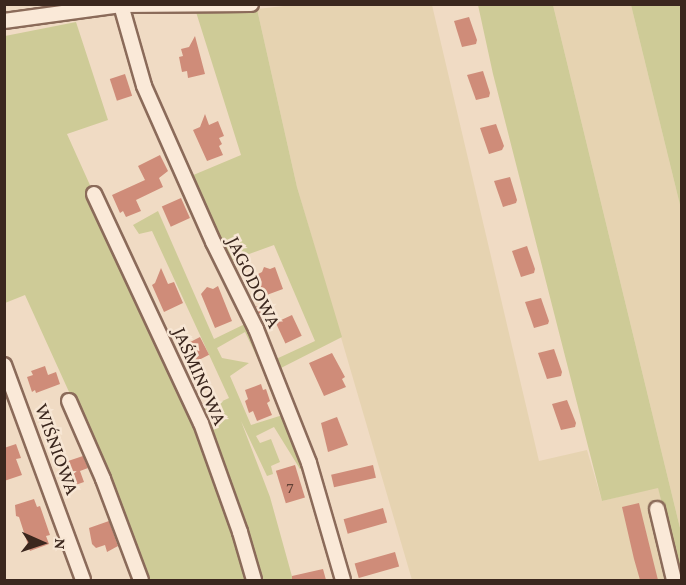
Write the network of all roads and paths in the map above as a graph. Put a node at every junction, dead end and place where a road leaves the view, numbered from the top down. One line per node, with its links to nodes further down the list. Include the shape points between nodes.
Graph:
1 (251, 4): 2 (street)
2 (121, 5): 3 (street); 11 (street, JAGODOWA, via 144,86 256,329 309,463)
3 (4, 21)
4 (94, 194): 10 (street, JAŚMINOWA, via 201,423)
5 (4, 365): 8 (street, WIŚNIOWA)
6 (69, 400): 9 (street, via 104,479)
7 (657, 509): 12 (street)
8 (83, 580)
9 (141, 580)
10 (254, 580)
11 (343, 580)
12 (674, 580)

